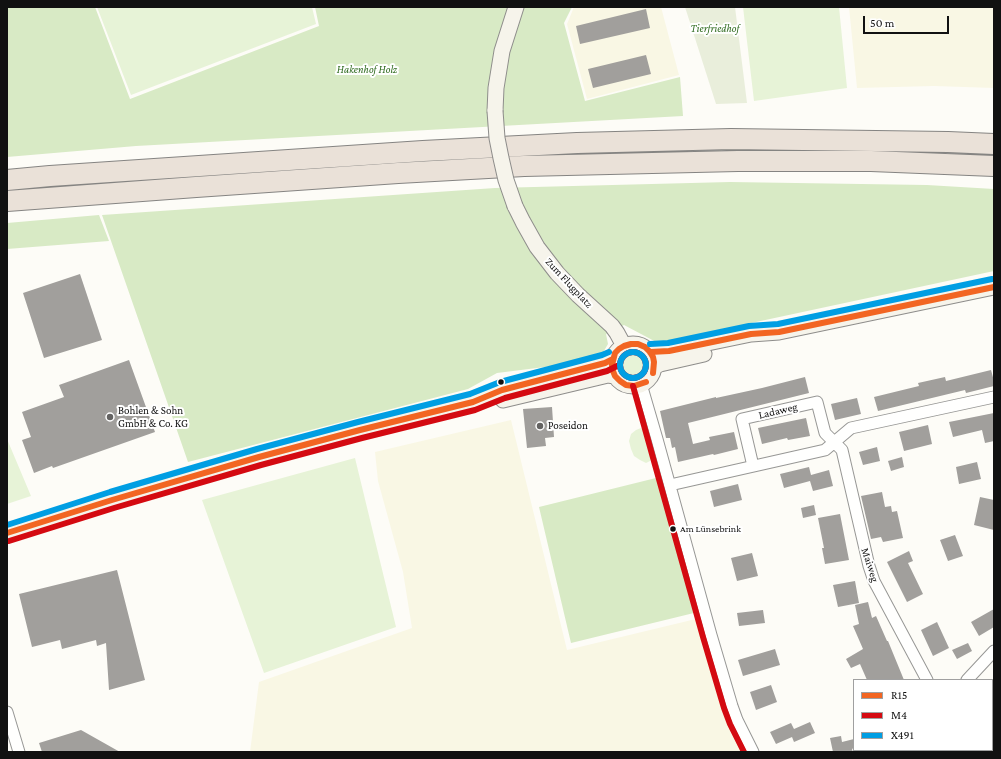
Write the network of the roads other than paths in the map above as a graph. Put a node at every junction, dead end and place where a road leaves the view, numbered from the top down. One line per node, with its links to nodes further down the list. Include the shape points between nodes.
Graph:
1 (516, 7): 8 (street, Zum Flugplatz, bridge, via 502,51 496,88 497,138 506,180 523,222 537,247 557,273 612,326)
2 (994, 144): 4 (highway, via 731,139 577,143)
3 (994, 166): 5 (highway, via 872,161 738,161 524,166)
4 (7, 180)
5 (7, 201)
6 (994, 287): 7 (street)
7 (779, 332): 9 (street, via 751,334 669,351); 11 (street, via 753,343)
8 (624, 346): 9 (street, via 638,344); 10 (street, via 615,353)
9 (650, 352): 11 (street)
10 (613, 359): 12 (street); 15 (street, via 502,390)
11 (654, 367): 13 (street, via 650,378)
12 (615, 376): 13 (street, via 626,384); 15 (street, via 505,400)
13 (641, 384): 18 (street)
14 (994, 397): 16 (street, via 851,428)
15 (473, 402): 19 (street, via 266,455)
16 (835, 442): 17 (street, via 825,450); 17 (street, Ladaweg, via 825,433 817,402 742,420); 21 (street, Maiweg, via 842,450 874,581)
17 (753, 466): 18 (street)
18 (670, 485): 25 (street, via 732,706)
19 (7, 533)
20 (994, 651): 22 (street)
21 (926, 679)
22 (968, 679)
23 (7, 712): 24 (street)
24 (18, 752)
25 (753, 752)

